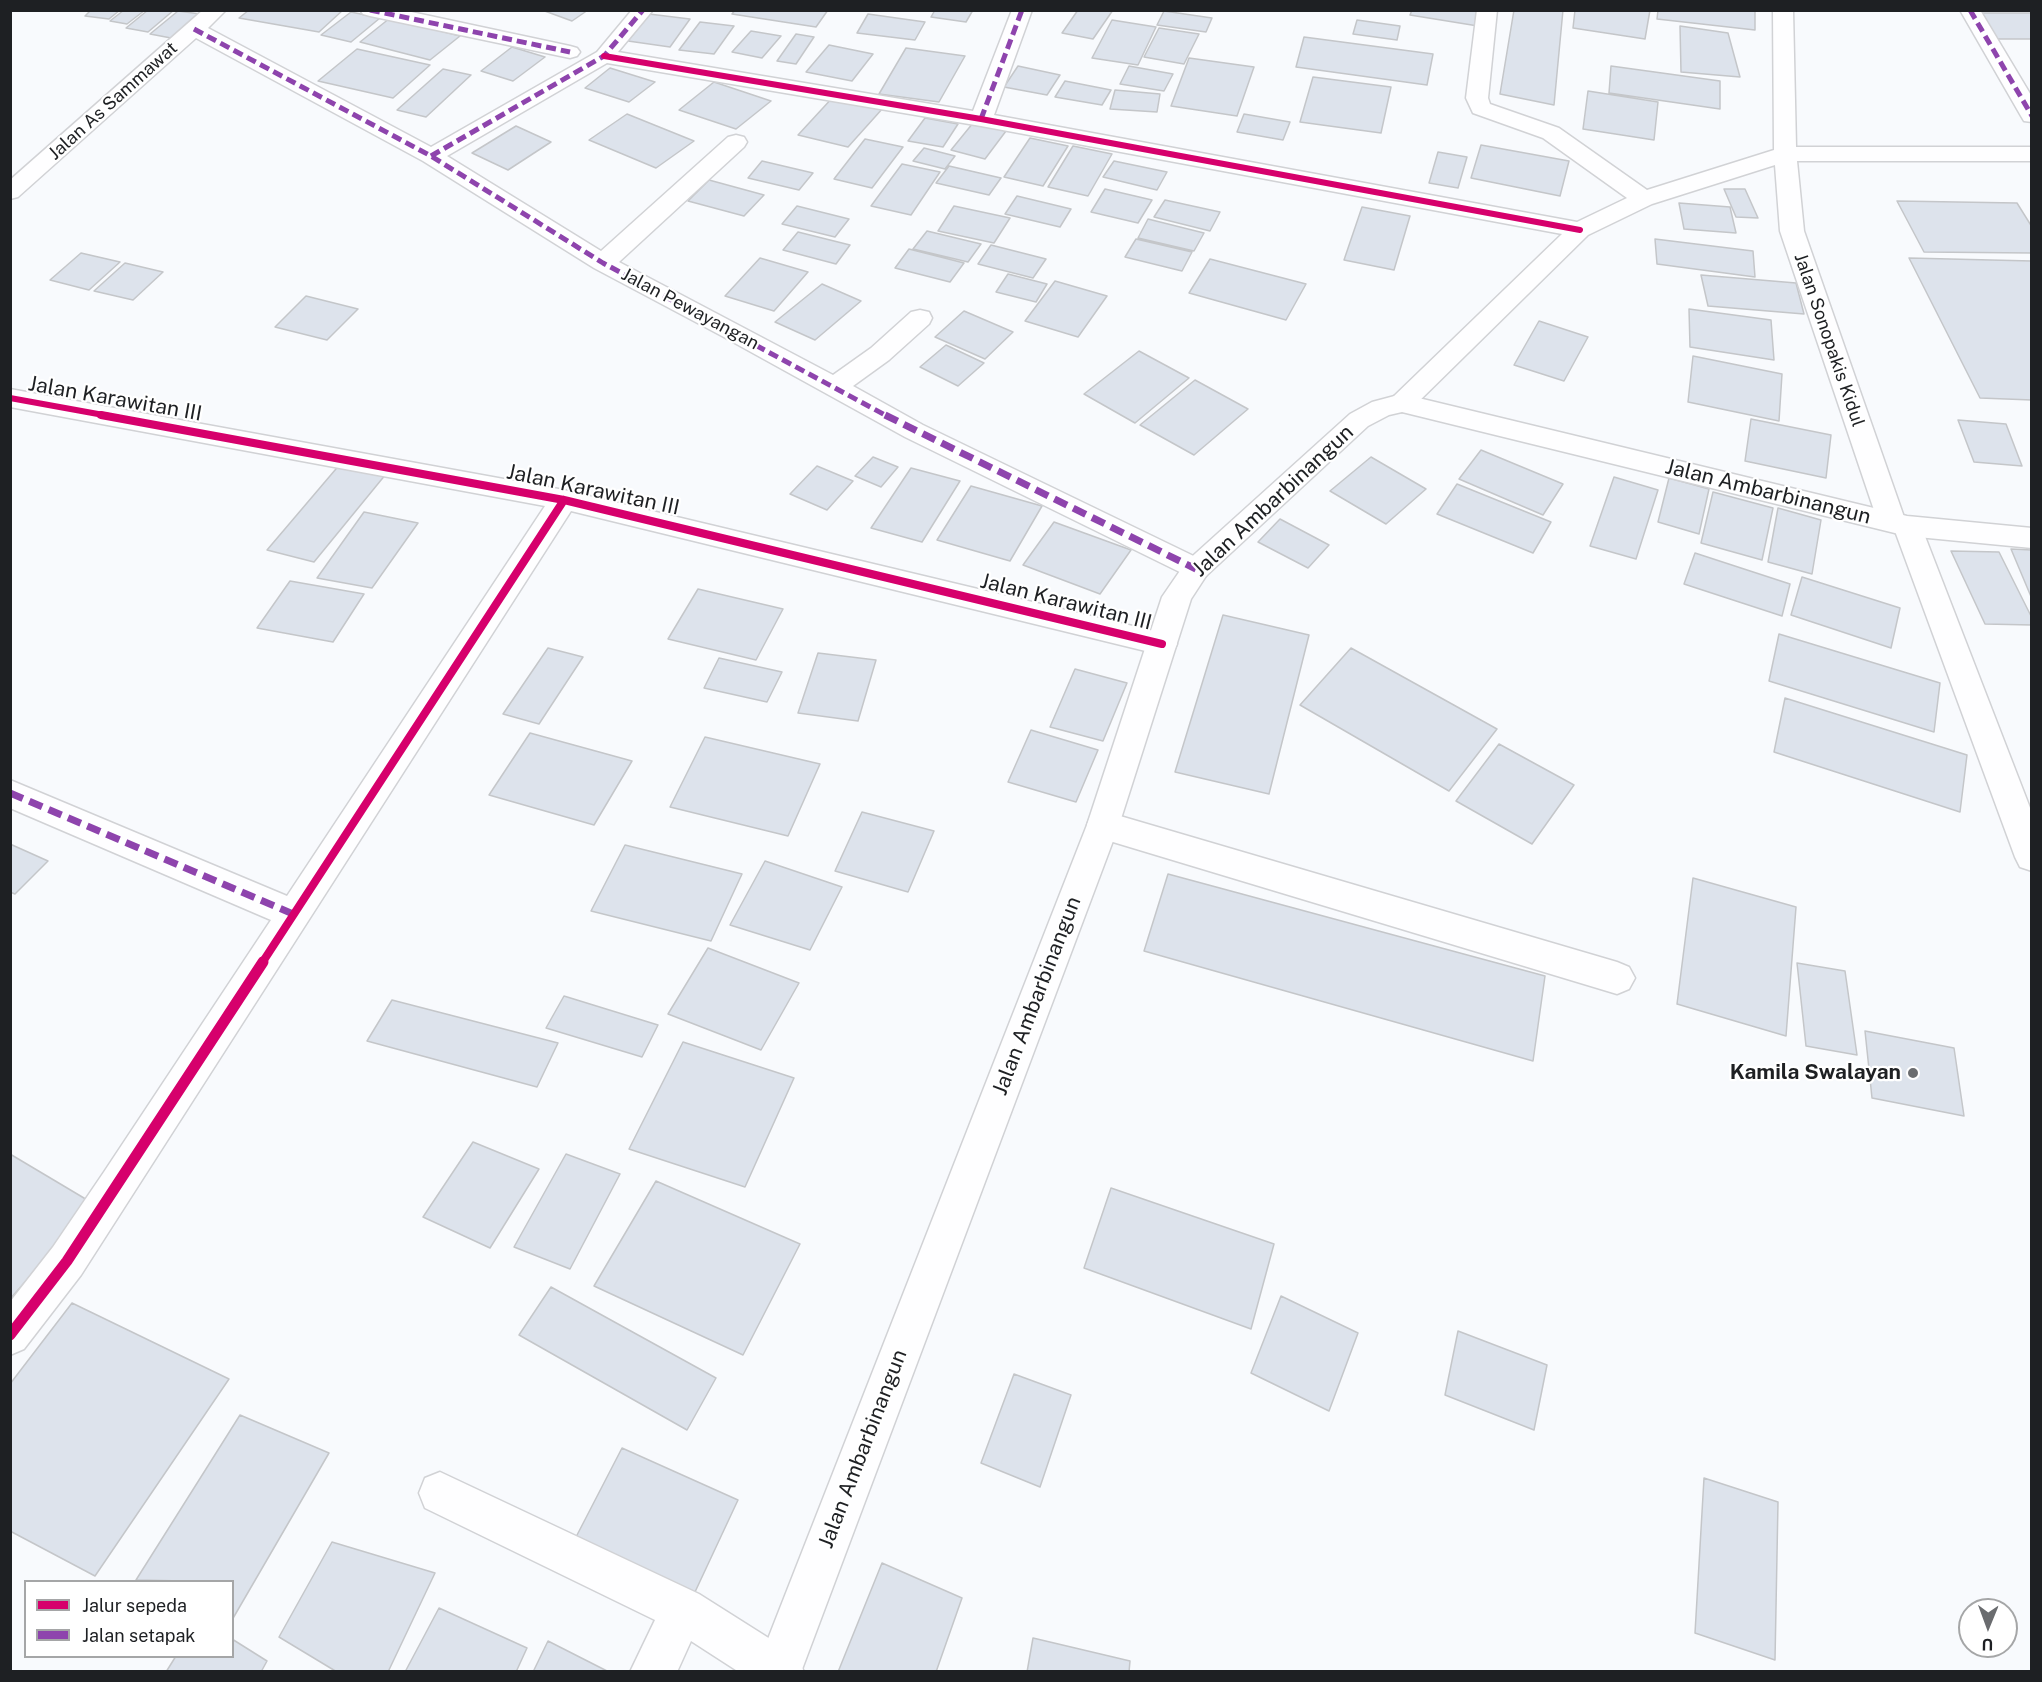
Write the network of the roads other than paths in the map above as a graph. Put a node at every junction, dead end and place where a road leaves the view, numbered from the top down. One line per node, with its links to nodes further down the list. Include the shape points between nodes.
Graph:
1 (216, 10): 8 (street, Jalan As Sammawat)
2 (370, 10): 9 (street)
3 (643, 10): 10 (street)
4 (1022, 10): 12 (street)
5 (1487, 10): 18 (street, via 1477,98 1481,108 1537,125)
6 (1784, 10): 14 (street)
7 (1970, 10): 11 (street)
8 (194, 29): 16 (street, Jalan Pewayangan); 17 (street, Jalan As Sammawat)
9 (570, 52)
10 (604, 56): 12 (street); 16 (street)
11 (2031, 116)
12 (981, 119): 19 (street)
13 (736, 142): 20 (street)
14 (1785, 154): 15 (street, Jalan Ambarbinangun); 18 (street, Jalan Ambarbinangun); 26 (street, Jalan Sonopakis Kidul, via 1792,231)
15 (2031, 154)
16 (430, 156): 20 (street, Jalan Pewayangan)
17 (10, 192)
18 (1644, 199): 19 (street, Jalan Ambarbinangun)
19 (1580, 230): 24 (street, Jalan Ambarbinangun)
20 (603, 263): 22 (street, Jalan Pewayangan)
21 (920, 318): 22 (street, via 880,354)
22 (834, 387): 28 (street, Jalan Pewayangan, via 914,431)
23 (10, 398): 25 (street, Jalan Karawitan III)
24 (1402, 403): 26 (street, Jalan Ambarbinangun); 28 (street, Jalan Ambarbinangun, via 1381,408 1359,420)
25 (564, 500): 29 (street, Jalan Karawitan III); 33 (street)
26 (1900, 524): 27 (street, Jalan Ambarbinangun); 32 (street, Jalan Sonopakis Kidul)
27 (2031, 538)
28 (1196, 569): 29 (street, Jalan Ambarbinangun, via 1177,597)
29 (1162, 644): 31 (street, Jalan Ambarbinangun)
30 (10, 793): 33 (street)
31 (1103, 825): 34 (street); 39 (street, Jalan Ambarbinangun)
32 (2031, 857)
33 (293, 914): 35 (street, via 67,1261)
34 (1617, 978)
35 (10, 1335)
36 (440, 1493): 37 (street)
37 (682, 1610): 38 (street); 39 (street)
38 (653, 1671)
39 (779, 1671)

